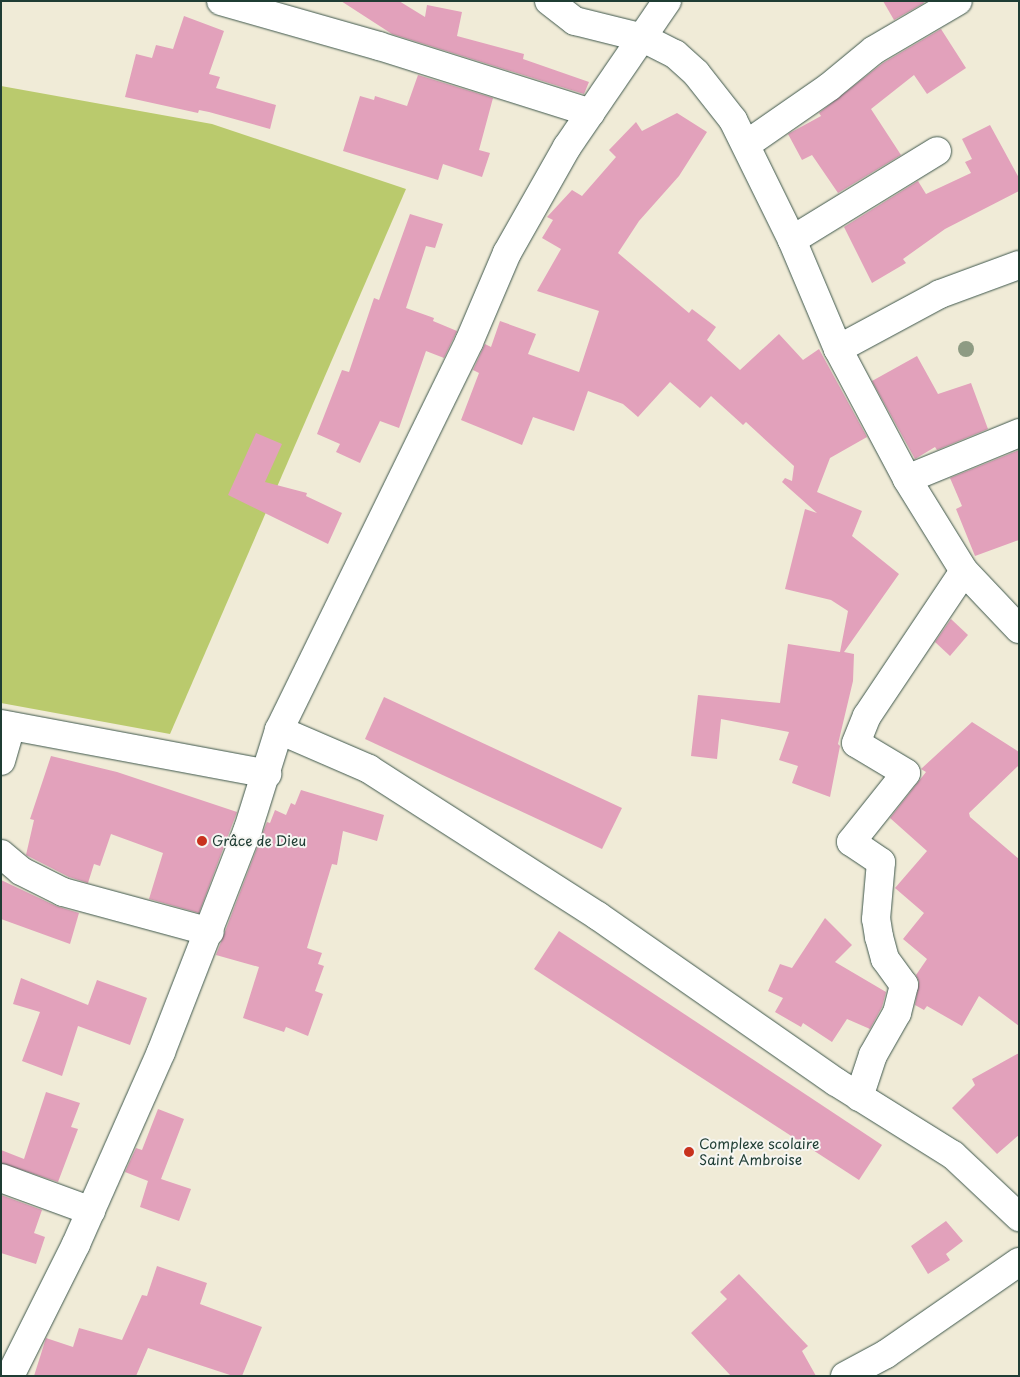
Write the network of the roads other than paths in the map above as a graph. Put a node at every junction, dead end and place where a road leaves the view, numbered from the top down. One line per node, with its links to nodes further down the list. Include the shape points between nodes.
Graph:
1 (221, 1): 6 (street, via 379,46)
2 (549, 1): 5 (street, via 575,21)
3 (667, 1): 5 (street)
4 (958, 1): 7 (street, via 874,50 829,87)
5 (643, 38): 6 (street); 7 (street, via 676,54 696,73 733,120)
6 (591, 113): 17 (street, via 567,147 507,253 470,342)
7 (747, 144): 9 (street)
8 (937, 151): 9 (street)
9 (792, 240): 11 (street)
10 (1019, 265): 11 (street, via 940,294)
11 (838, 349): 13 (street)
12 (1019, 433): 13 (street)
13 (907, 479): 14 (street)
14 (964, 571): 15 (street); 22 (street, via 867,716 856,742 906,773 851,842 881,862 876,919 879,937 885,959 904,985 897,1013 874,1055)
15 (1019, 629)
16 (6, 725): 18 (street); 19 (street)
17 (279, 730): 19 (street); 22 (street, via 369,769 598,916)
18 (1, 761)
19 (267, 774): 21 (street)
20 (1, 854): 21 (street, via 21,871 63,892)
21 (210, 932): 24 (street)
22 (859, 1097): 25 (street, via 953,1155)
23 (1, 1178): 24 (street)
24 (91, 1211): 27 (street)
25 (1019, 1217)
26 (1019, 1262): 28 (street, via 886,1354)
27 (10, 1376)
28 (844, 1376)

